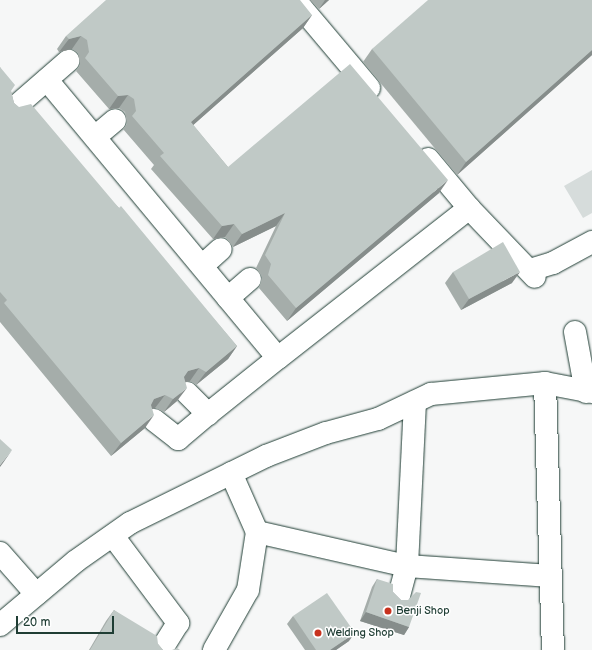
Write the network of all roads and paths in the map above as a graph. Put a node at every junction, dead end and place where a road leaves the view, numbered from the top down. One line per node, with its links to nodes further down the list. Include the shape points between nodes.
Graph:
1 (295, 0): 4 (street)
2 (68, 62): 3 (street)
3 (47, 80): 5 (street); 7 (street)
4 (377, 96)
5 (14, 108)
6 (115, 120): 7 (street)
7 (95, 137): 12 (street)
8 (417, 146): 9 (street, via 436,159)
9 (469, 208): 10 (street, via 533,273); 16 (street)
10 (592, 242)
11 (221, 249): 12 (street)
12 (202, 266): 14 (street)
13 (250, 279): 14 (street)
14 (228, 298): 16 (street)
15 (575, 332): 18 (street)
16 (278, 358): 21 (street)
17 (545, 383): 18 (street); 20 (street, via 431,394); 28 (street)
18 (589, 392)
19 (187, 393): 21 (street)
20 (415, 402): 23 (street, via 378,419 326,433 266,456); 27 (street)
21 (208, 414): 22 (street, via 178,439)
22 (154, 420)
23 (231, 473): 24 (street); 25 (street, via 130,523)
24 (257, 532): 27 (street); 33 (street, via 248,590)
25 (113, 536): 29 (street, via 76,561); 32 (street, via 178,623)
26 (0, 553): 29 (street)
27 (407, 566): 28 (street); 30 (street)
28 (551, 576): 34 (street)
29 (36, 594): 31 (street)
30 (399, 596)
31 (0, 625)
32 (162, 650)
33 (214, 650)
34 (553, 650)

